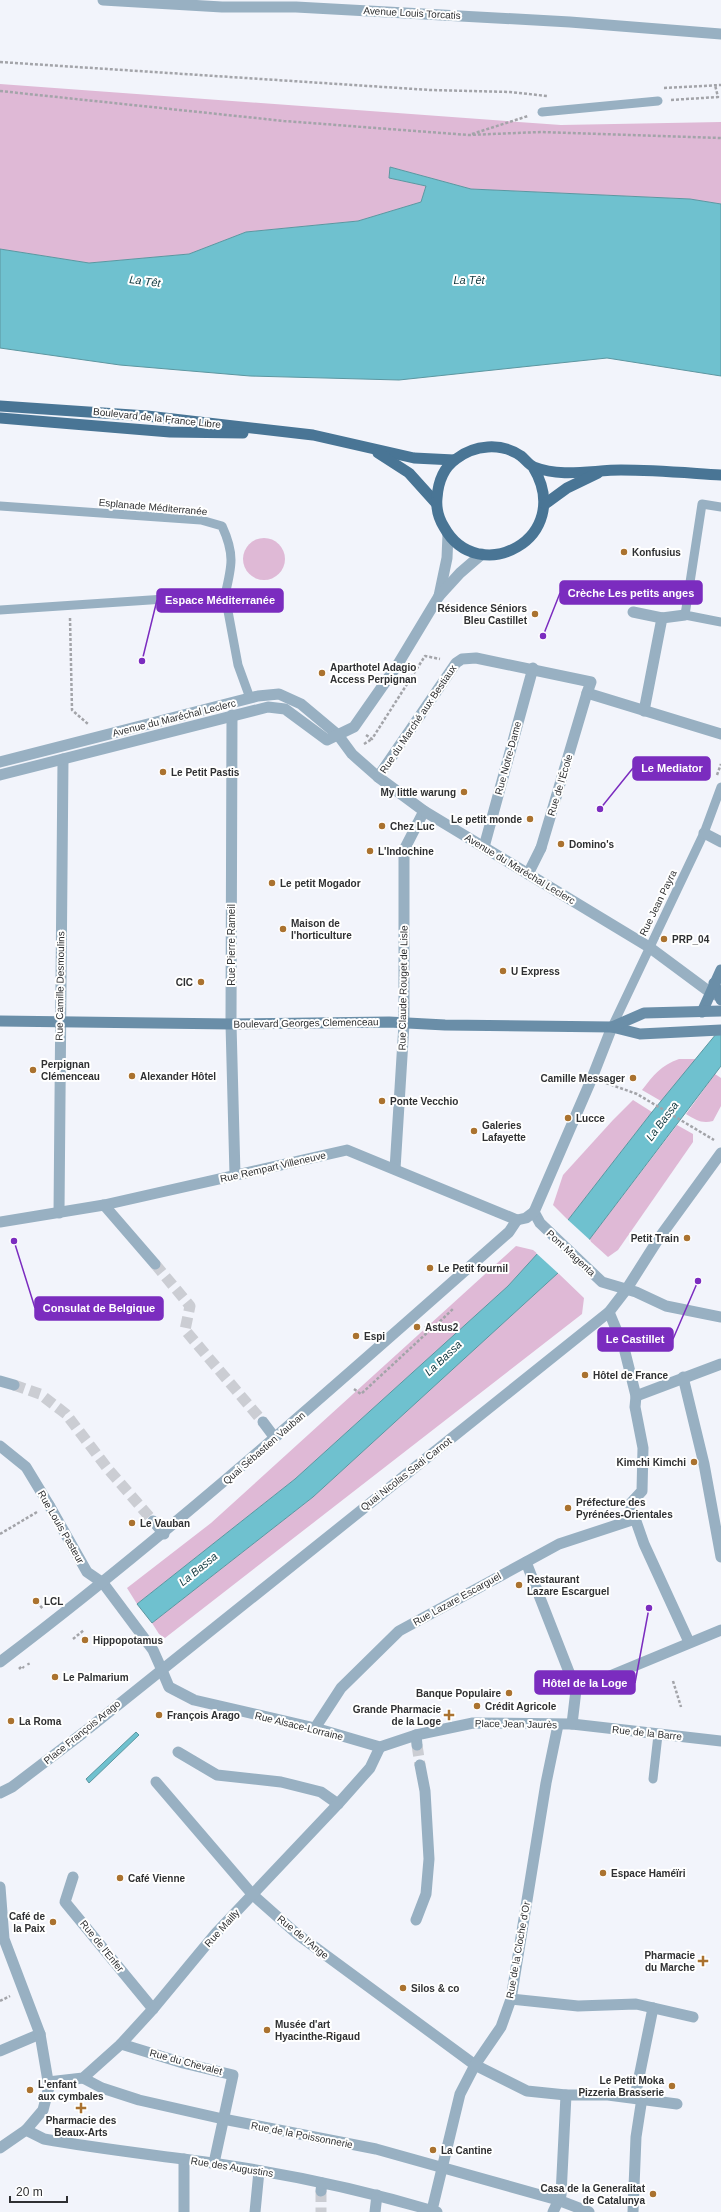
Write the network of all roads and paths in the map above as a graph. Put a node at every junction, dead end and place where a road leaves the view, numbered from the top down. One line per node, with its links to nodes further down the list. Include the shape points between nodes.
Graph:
1 (103, 0): 2 (street, Avenue Louis Torcatis, via 222,7)
2 (321, 4): 3 (street, Avenue Louis Torcatis)
3 (721, 34)
4 (0, 62): 9 (path, via 430,90 510,92)
5 (721, 84): 6 (path)
6 (715, 85): 7 (path); 10 (path, via 718,97)
7 (660, 88)
8 (0, 91): 12 (path, via 284,121)
9 (554, 97)
10 (658, 101): 11 (lane)
11 (542, 112): 12 (path)
12 (468, 135): 13 (path, via 542,132)
13 (721, 138)
14 (0, 406): 16 (main road, Boulevard de la France Libre, via 147,416)
15 (0, 418): 16 (main road, Boulevard de la France Libre, via 170,432)
16 (313, 434): 17 (main road, Boulevard de la France Libre)
17 (373, 449): 18 (main road, Boulevard de la France Libre, via 414,458); 22 (main road, Boulevard de la France Libre, via 409,473)
18 (454, 460): 19 (main road, via 469,450 504,448 520,455); 22 (main road, via 444,472)
19 (533, 467): 20 (main road, via 564,473); 23 (main road, via 542,485)
20 (601, 471): 21 (main road); 23 (main road, via 567,488)
21 (721, 475)
22 (436, 502): 26 (main road, via 439,519)
23 (545, 504): 27 (main road, via 542,519 535,532 524,543 504,552)
24 (0, 506): 28 (lane, Esplanade Méditerranée, via 201,520 222,526 231,546 231,570)
25 (721, 507): 33 (lane, via 702,504)
26 (448, 534): 27 (main road, via 469,550); 29 (street, via 447,558)
27 (482, 554): 29 (street)
28 (225, 595): 30 (lane); 39 (lane, via 238,666)
29 (439, 596): 42 (street, via 398,664)
30 (70, 606): 31 (lane); 45 (path, via 72,710 93,728)
31 (0, 610)
32 (633, 612): 34 (street)
33 (685, 615): 34 (street); 35 (lane)
34 (662, 618): 41 (street)
35 (721, 622)
36 (456, 662): 37 (street, Rue du Marché aux Bestiaux, via 462,658 476,658); 42 (path, via 424,656 372,738); 50 (street, Rue du Marché aux Bestiaux)
37 (533, 668): 38 (street, Rue du Marché aux Bestiaux, via 591,682); 55 (street, Rue Notre-Dame)
38 (588, 693): 41 (street); 56 (street, Rue de l'École, via 541,848)
39 (250, 698): 40 (street, Avenue du Maréchal Leclerc); 44 (street, Avenue du Maréchal Leclerc, via 279,694 301,704)
40 (231, 709): 44 (street, Avenue du Maréchal Leclerc, via 268,707 285,710 327,740); 45 (street, Avenue du Maréchal Leclerc); 47 (street, Avenue du Maréchal Leclerc); 64 (street, Rue Pierre Rameil)
41 (644, 711): 43 (street)
42 (354, 727): 44 (street)
43 (721, 734)
44 (338, 735): 50 (street, Avenue du Maréchal Leclerc, via 352,754)
45 (96, 738): 46 (street, Avenue du Maréchal Leclerc)
46 (62, 747): 47 (street, Rue Camille Desmoulins); 48 (street, Avenue du Maréchal Leclerc)
47 (63, 759): 49 (street, Avenue du Maréchal Leclerc); 63 (street, Rue Camille Desmoulins)
48 (0, 762)
49 (0, 776)
50 (378, 777): 52 (street, Avenue du Maréchal Leclerc)
51 (721, 787): 53 (lane, Rue Jean Payra)
52 (424, 811): 55 (street, Avenue du Maréchal Leclerc); 65 (street, Rue Claude Rouget de Lisle, via 404,850)
53 (704, 833): 54 (street); 57 (lane, Rue Jean Payra)
54 (721, 842)
55 (484, 847): 56 (street, Avenue du Maréchal Leclerc)
56 (528, 874): 57 (street, Avenue du Maréchal Leclerc)
57 (648, 947): 59 (street, Avenue du Maréchal Leclerc); 66 (lane, Rue Jean Payra)
58 (721, 970): 59 (main road)
59 (717, 993): 61 (main road)
60 (721, 1011): 61 (main road)
61 (702, 1012): 66 (main road, via 644,1014)
62 (0, 1021): 63 (main road, Boulevard Georges Clemenceau)
63 (60, 1022): 64 (main road, Boulevard Georges Clemenceau); 75 (street, Rue Camille Desmoulins)
64 (231, 1024): 65 (main road, Boulevard Georges Clemenceau); 72 (street, Rue Pierre Rameil)
65 (404, 1024): 66 (main road, Boulevard Georges Clemenceau); 71 (street, Rue Claude Rouget de Lisle)
66 (612, 1027): 67 (main road, via 640,1034); 68 (street)
67 (718, 1030)
68 (592, 1078): 69 (path, via 637,1094); 74 (street)
69 (705, 1135)
70 (721, 1153): 79 (street, Quai Nicolas Sadi Carnot, via 659,1238)
71 (395, 1169): 72 (street, Rue Rempart Villeneuve, via 347,1150); 76 (street, Rue Rempart Villeneuve)
72 (235, 1175): 73 (street, Rue Rempart Villeneuve)
73 (104, 1205): 75 (street, Rue Rempart Villeneuve); 78 (street)
74 (534, 1212): 76 (street, via 526,1218); 79 (street, Pont Magenta, via 540,1223 602,1282)
75 (59, 1213): 77 (street, Rue Rempart Villeneuve)
76 (517, 1220): 94 (street, Quai Sébastien Vauban, via 509,1232)
77 (0, 1222)
78 (155, 1264)
79 (626, 1290): 81 (street, Quai Nicolas Sadi Carnot); 82 (street, via 666,1306)
80 (454, 1308): 83 (path, via 434,1327)
81 (609, 1312): 85 (street); 112 (street, Quai Nicolas Sadi Carnot)
82 (721, 1316)
83 (429, 1322)
84 (425, 1325): 91 (path, via 429,1331 361,1394)
85 (619, 1336)
86 (625, 1352): 92 (street)
87 (721, 1364): 88 (street)
88 (683, 1378): 92 (street); 101 (street, via 704,1464)
89 (0, 1380): 90 (street)
90 (14, 1385)
91 (354, 1389)
92 (636, 1396): 97 (street, via 635,1407 643,1448 643,1472 642,1491 630,1504)
93 (263, 1422): 94 (street)
94 (276, 1438): 100 (street, Quai Sébastien Vauban)
95 (0, 1446): 96 (street, Rue Louis Pasteur, via 26,1467)
96 (49, 1505): 99 (path); 103 (street, Rue Louis Pasteur, via 87,1572)
97 (635, 1519): 102 (street, Rue Lazare Escarguel, via 559,1544); 109 (street)
98 (153, 1521): 100 (street)
99 (0, 1534)
100 (164, 1534): 103 (street, Quai Sébastien Vauban)
101 (721, 1557)
102 (526, 1562): 115 (street); 119 (street, Rue Lazare Escarguel, via 399,1631 341,1688)
103 (103, 1582): 110 (street, Quai Sébastien Vauban); 112 (street, Rue Louis Pasteur, via 153,1650)
104 (37, 1602): 105 (path)
105 (43, 1609)
106 (84, 1630): 108 (path)
107 (721, 1630): 109 (street)
108 (73, 1639)
109 (689, 1642): 115 (street)
110 (0, 1662)
111 (24, 1668): 113 (path, via 22,1666)
112 (162, 1668): 119 (street, Rue Alsace-Lorraine, via 169,1688 194,1700); 127 (street, Place François Arago, via 18,1783)
113 (17, 1670)
114 (673, 1681): 116 (path)
115 (576, 1690): 117 (street)
116 (681, 1707)
117 (572, 1724): 118 (street, Place Jean Jaurès); 120 (street, Rue de la Barre)
118 (558, 1725): 122 (street, Place Jean Jaurès, via 473,1723 416,1740); 135 (street, Rue de la Cloche d'Or, via 546,1783)
119 (315, 1728): 122 (street, Rue Alsace-Lorraine)
120 (658, 1735): 121 (street, Rue de la Barre); 125 (lane)
121 (721, 1740)
122 (380, 1747): 128 (street, Rue Mailly, via 370,1768)
123 (178, 1752): 128 (street, via 218,1775 281,1782 321,1792)
124 (420, 1765): 132 (street, via 425,1790 429,1859 426,1894)
125 (653, 1779)
126 (156, 1782): 131 (street, Rue de l'Ange)
127 (0, 1793)
128 (338, 1804): 131 (street, Rue Mailly)
129 (73, 1877): 138 (street, Rue de l'Enfer, via 66,1902)
130 (0, 1887): 133 (street)
131 (252, 1894): 138 (street, Rue Mailly); 143 (street, Rue de l'Ange, via 297,1934)
132 (416, 1920)
133 (2, 1935): 140 (street)
134 (9, 1996): 136 (path)
135 (511, 1999): 137 (street, via 578,2006 636,2004); 143 (street, Rue de la Cloche d'Or, via 501,2028)
136 (0, 2001)
137 (653, 2008): 139 (street); 147 (street)
138 (153, 2009): 141 (street, Rue Mailly)
139 (692, 2017)
140 (40, 2034): 142 (street); 145 (street)
141 (121, 2044): 144 (street, Rue Mailly); 149 (street, Rue du Chevalet, via 183,2064 233,2074)
142 (0, 2051)
143 (475, 2065): 146 (street, Rue de l'Ange, via 526,2091); 154 (street, Rue de la Cloche d'Or, via 455,2108)
144 (83, 2078): 145 (street); 149 (street, Rue de la Poissonnerie, via 102,2088 139,2100)
145 (48, 2082): 150 (street, via 43,2110)
146 (566, 2095): 147 (street, Rue de l'Ange); 157 (street, via 561,2195)
147 (638, 2098): 148 (street, Rue de l'Ange); 164 (street)
148 (677, 2104)
149 (223, 2119): 153 (street, Rue du Chevalet); 154 (street, Rue de la Poissonnerie, via 376,2149)
150 (26, 2130): 151 (street); 152 (street, Rue des Augustins, via 44,2139)
151 (0, 2148)
152 (184, 2159): 153 (street, Rue des Augustins); 159 (street)
153 (214, 2163): 155 (street, Rue des Augustins)
154 (442, 2167): 157 (street, Rue de la Poissonnerie); 158 (street, Rue de la Cloche d'Or)
155 (259, 2171): 156 (street, Rue des Augustins, via 322,2187); 160 (street)
156 (377, 2195): 158 (street, Rue des Augustins); 161 (street)
157 (558, 2200): 162 (street); 163 (street, Rue de la Poissonnerie)
158 (434, 2211)
159 (184, 2212)
160 (255, 2212)
161 (375, 2212)
162 (553, 2212)
163 (588, 2212)
164 (633, 2212)

